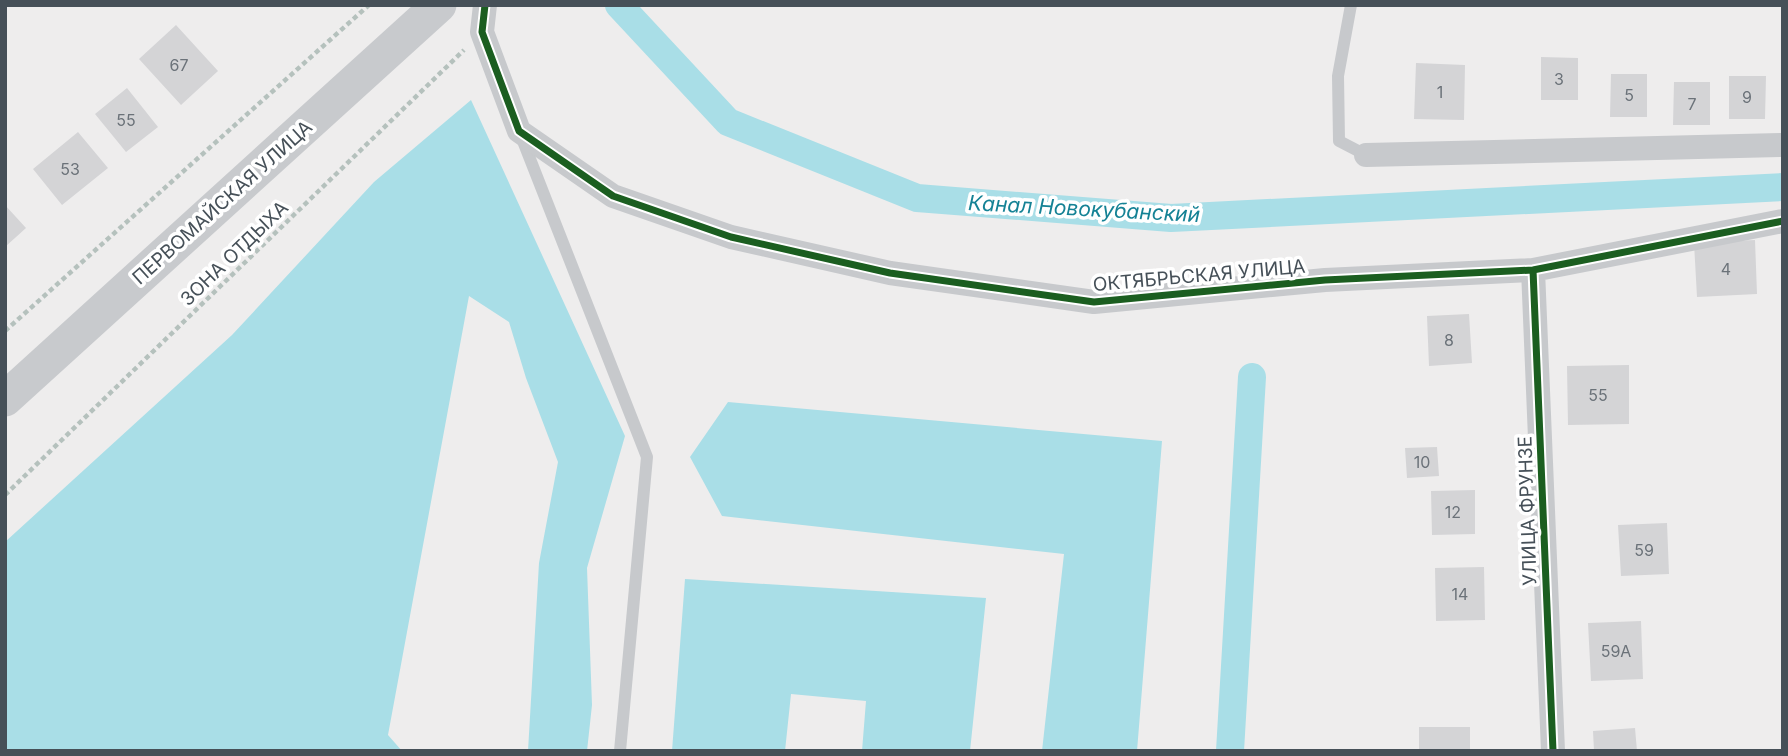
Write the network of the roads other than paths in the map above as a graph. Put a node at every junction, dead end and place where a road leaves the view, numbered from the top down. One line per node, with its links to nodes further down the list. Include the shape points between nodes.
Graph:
1 (439, 5): 9 (main road, ПЕРВОМАЙСКАЯ УЛИЦА)
2 (485, 5): 4 (street, via 482,32)
3 (1351, 5): 6 (lane, via 1338,76 1339,141)
4 (519, 131): 8 (street, ОКТЯБРЬСКАЯ УЛИЦА, via 613,196 731,237 890,273 1094,302 1325,281); 10 (lane, via 647,457)
5 (1783, 145): 6 (street)
6 (1366, 155)
7 (1783, 221): 8 (street, ОКТЯБРЬСКАЯ УЛИЦА)
8 (1533, 270): 11 (street, УЛИЦА ФРУНЗЕ)
9 (5, 399)
10 (620, 751)
11 (1553, 751)

